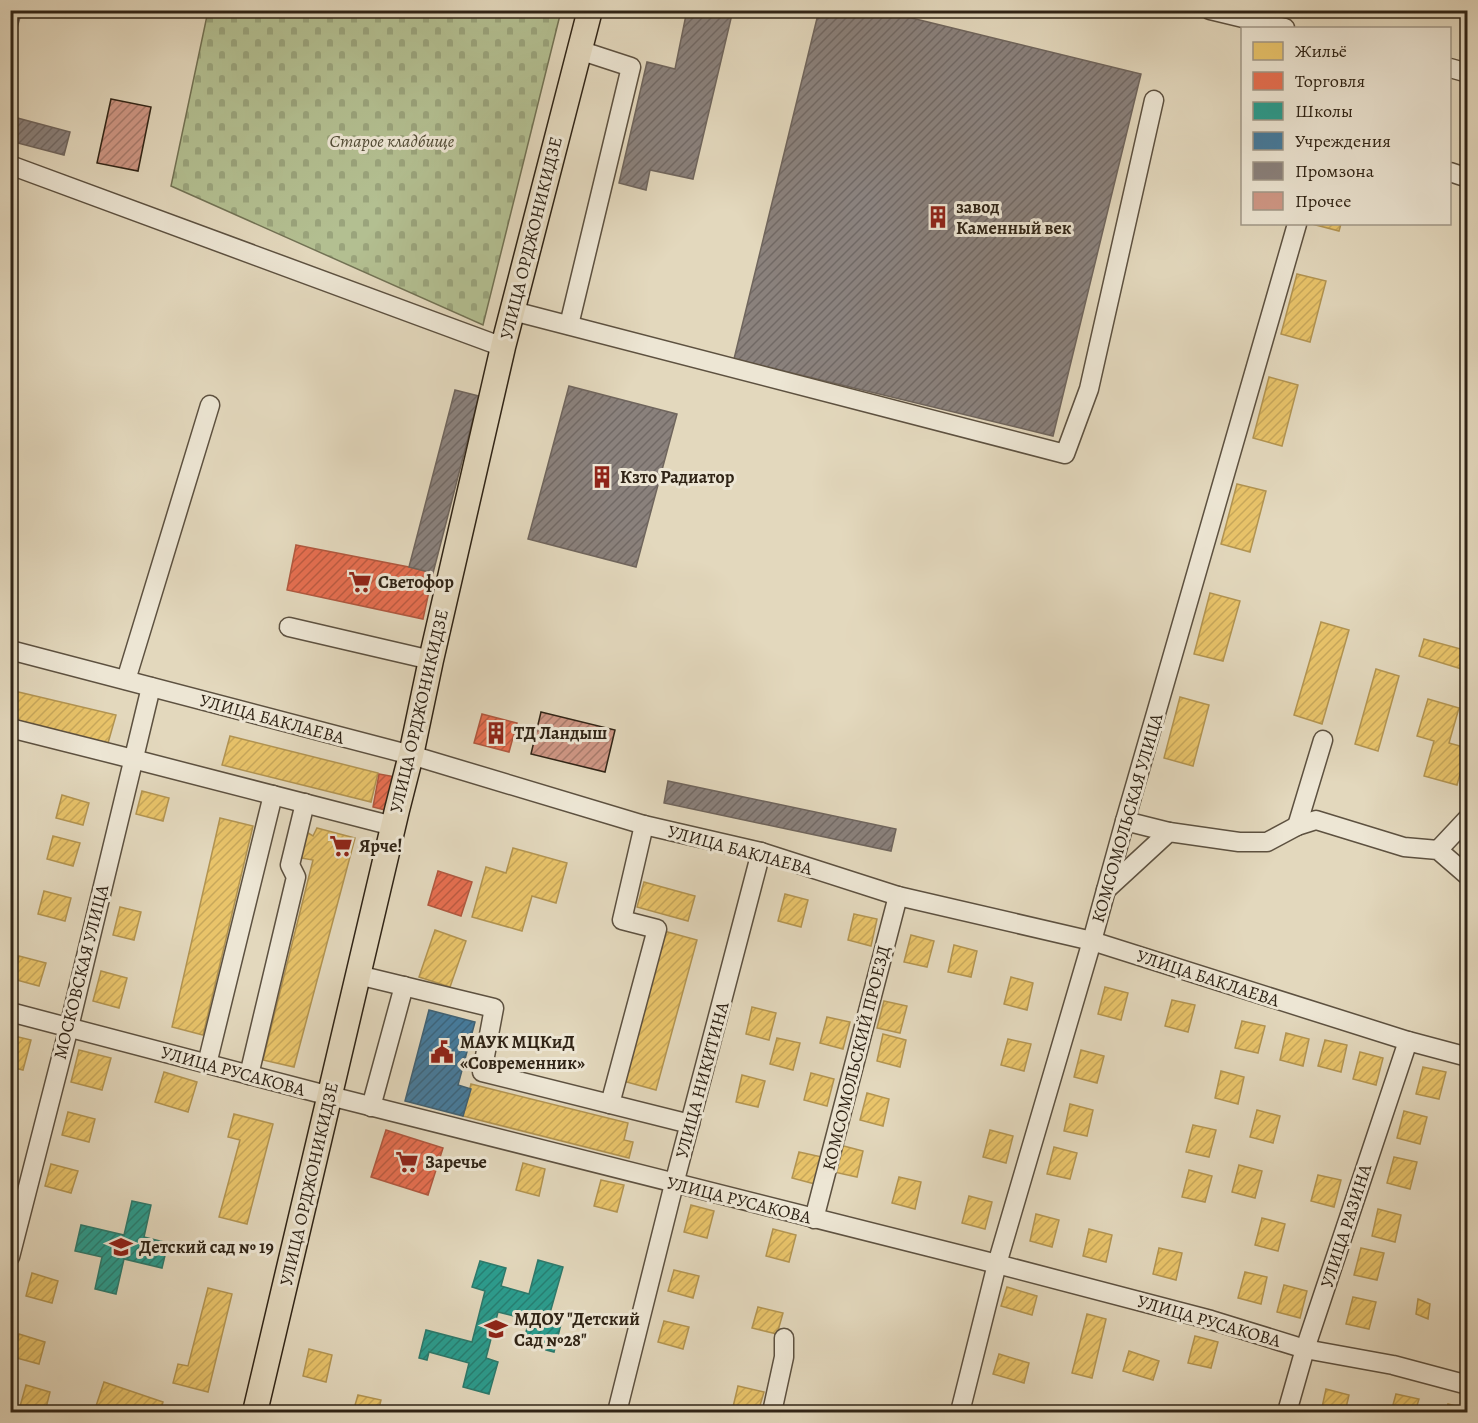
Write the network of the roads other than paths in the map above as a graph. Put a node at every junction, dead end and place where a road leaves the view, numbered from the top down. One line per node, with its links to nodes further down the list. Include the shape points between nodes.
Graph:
1 (590, 10): 4 (main road, УЛИЦА ОРДЖОНИКИДЗЕ)
2 (1210, 10): 3 (street)
3 (1281, 27)
4 (579, 50): 12 (main road, УЛИЦА ОРДЖОНИКИДЗЕ); 13 (street, via 631,67)
5 (1451, 69): 6 (street)
6 (1467, 73)
7 (1154, 100): 13 (street, via 1089,389 1065,454)
8 (10, 165): 14 (street)
9 (1451, 173): 10 (street)
10 (1467, 178)
11 (1296, 225): 28 (street, КОМСОМОЛЬСКАЯ УЛИЦА)
12 (513, 311): 13 (street); 14 (main road, УЛИЦА ОРДЖОНИКИДЗЕ)
13 (569, 325)
14 (503, 347): 18 (main road, УЛИЦА ОРДЖОНИКИДЗЕ)
15 (210, 405): 19 (street)
16 (289, 627): 18 (street)
17 (10, 650): 19 (street, УЛИЦА БАКЛАЕВА)
18 (431, 660): 23 (main road, УЛИЦА ОРДЖОНИКИДЗЕ)
19 (126, 680): 20 (street, УЛИЦА БАКЛАЕВА)
20 (151, 687): 23 (street, УЛИЦА БАКЛАЕВА); 24 (street, МОСКОВСКАЯ УЛИЦА)
21 (10, 728): 24 (street)
22 (1323, 740): 31 (street)
23 (411, 755): 29 (street, УЛИЦА БАКЛАЕВА); 30 (main road, УЛИЦА ОРДЖОНИКИДЗЕ)
24 (133, 759): 25 (street); 42 (street, МОСКОВСКАЯ УЛИЦА)
25 (273, 795): 26 (street); 45 (street)
26 (305, 803): 30 (street); 46 (street, via 290,865 296,877)
27 (1467, 818): 33 (street)
28 (1125, 821): 32 (street); 36 (street, КОМСОМОЛЬСКАЯ УЛИЦА)
29 (644, 825): 34 (street, УЛИЦА БАКЛАЕВА); 48 (street, via 622,920 657,929)
30 (393, 826): 39 (main road, УЛИЦА ОРДЖОНИКИДЗЕ)
31 (1297, 826): 32 (street, via 1267,842); 33 (street, via 1316,820 1404,847)
32 (1169, 832): 36 (street)
33 (1438, 850): 35 (street)
34 (761, 852): 37 (street, УЛИЦА БАКЛАЕВА); 50 (street, УЛИЦА НИКИТИНА)
35 (1467, 876)
36 (1106, 890): 38 (street, КОМСОМОЛЬСКАЯ УЛИЦА)
37 (898, 896): 38 (street, УЛИЦА БАКЛАЕВА); 52 (street, КОМСОМОЛЬСКИЙ ПРОЕЗД)
38 (1092, 942): 43 (street, УЛИЦА БАКЛАЕВА); 54 (street, КОМСОМОЛЬСКАЯ УЛИЦА)
39 (358, 975): 40 (street); 47 (main road, УЛИЦА ОРДЖОНИКИДЗЕ)
40 (404, 986): 48 (street, via 494,1008 482,1072); 49 (street)
41 (10, 1012): 42 (street, УЛИЦА РУСАКОВА)
42 (69, 1027): 45 (street, УЛИЦА РУСАКОВА); 53 (street, МОСКОВСКАЯ УЛИЦА)
43 (1407, 1041): 44 (street, УЛИЦА БАКЛАЕВА); 56 (street, УЛИЦА РАЗИНА)
44 (1467, 1057)
45 (207, 1064): 46 (street, УЛИЦА РУСАКОВА)
46 (249, 1075): 47 (street, УЛИЦА РУСАКОВА)
47 (330, 1096): 49 (street, УЛИЦА РУСАКОВА); 58 (main road, УЛИЦА ОРДЖОНИКИДЗЕ)
48 (610, 1104): 50 (street)
49 (371, 1107): 51 (street, УЛИЦА РУСАКОВА)
50 (690, 1124): 51 (street, УЛИЦА НИКИТИНА)
51 (674, 1184): 52 (street, УЛИЦА РУСАКОВА); 59 (street, УЛИЦА НИКИТИНА)
52 (814, 1219): 54 (street, УЛИЦА РУСАКОВА)
53 (10, 1257)
54 (997, 1264): 56 (street, УЛИЦА РУСАКОВА); 61 (street, КОМСОМОЛЬСКАЯ УЛИЦА)
55 (784, 1338): 60 (street, via 784,1357)
56 (1305, 1349): 57 (street, УЛИЦА РУСАКОВА, via 1393,1365); 62 (street, УЛИЦА РАЗИНА)
57 (1467, 1385)
58 (255, 1413)
59 (617, 1413)
60 (772, 1413)
61 (960, 1413)
62 (1287, 1413)

